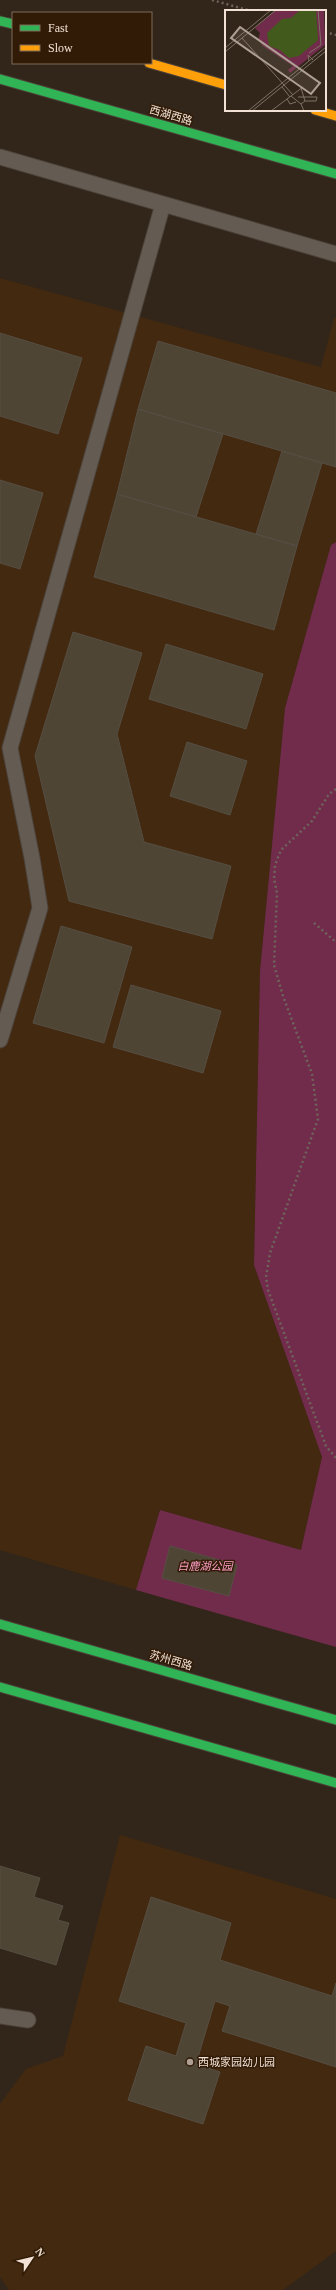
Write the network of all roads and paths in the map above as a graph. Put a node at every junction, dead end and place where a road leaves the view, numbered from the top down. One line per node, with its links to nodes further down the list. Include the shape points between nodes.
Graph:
1 (212, 0): 2 (path)
2 (247, 10)
3 (0, 21): 4 (street)
4 (12, 24)
5 (326, 32): 6 (path)
6 (336, 35)
7 (152, 64): 9 (street)
8 (0, 79): 13 (street, 西湖西路)
9 (225, 85)
10 (318, 111): 11 (street)
11 (336, 116)
12 (0, 157): 14 (lane)
13 (336, 174)
14 (163, 204): 15 (lane); 19 (lane, via 10,748 40,908)
15 (336, 254)
16 (336, 789): 20 (path, via 329,794 312,821 281,850 275,865 277,894 274,965 312,1074 318,1119 270,1253 266,1277 268,1290 326,1446)
17 (314, 923): 18 (path)
18 (336, 942)
19 (0, 1040)
20 (336, 1458)
21 (0, 1624): 23 (street, 苏州西路)
22 (0, 1687): 24 (street)
23 (336, 1720)
24 (336, 1783)
25 (0, 2016): 26 (lane)
26 (28, 2020)

